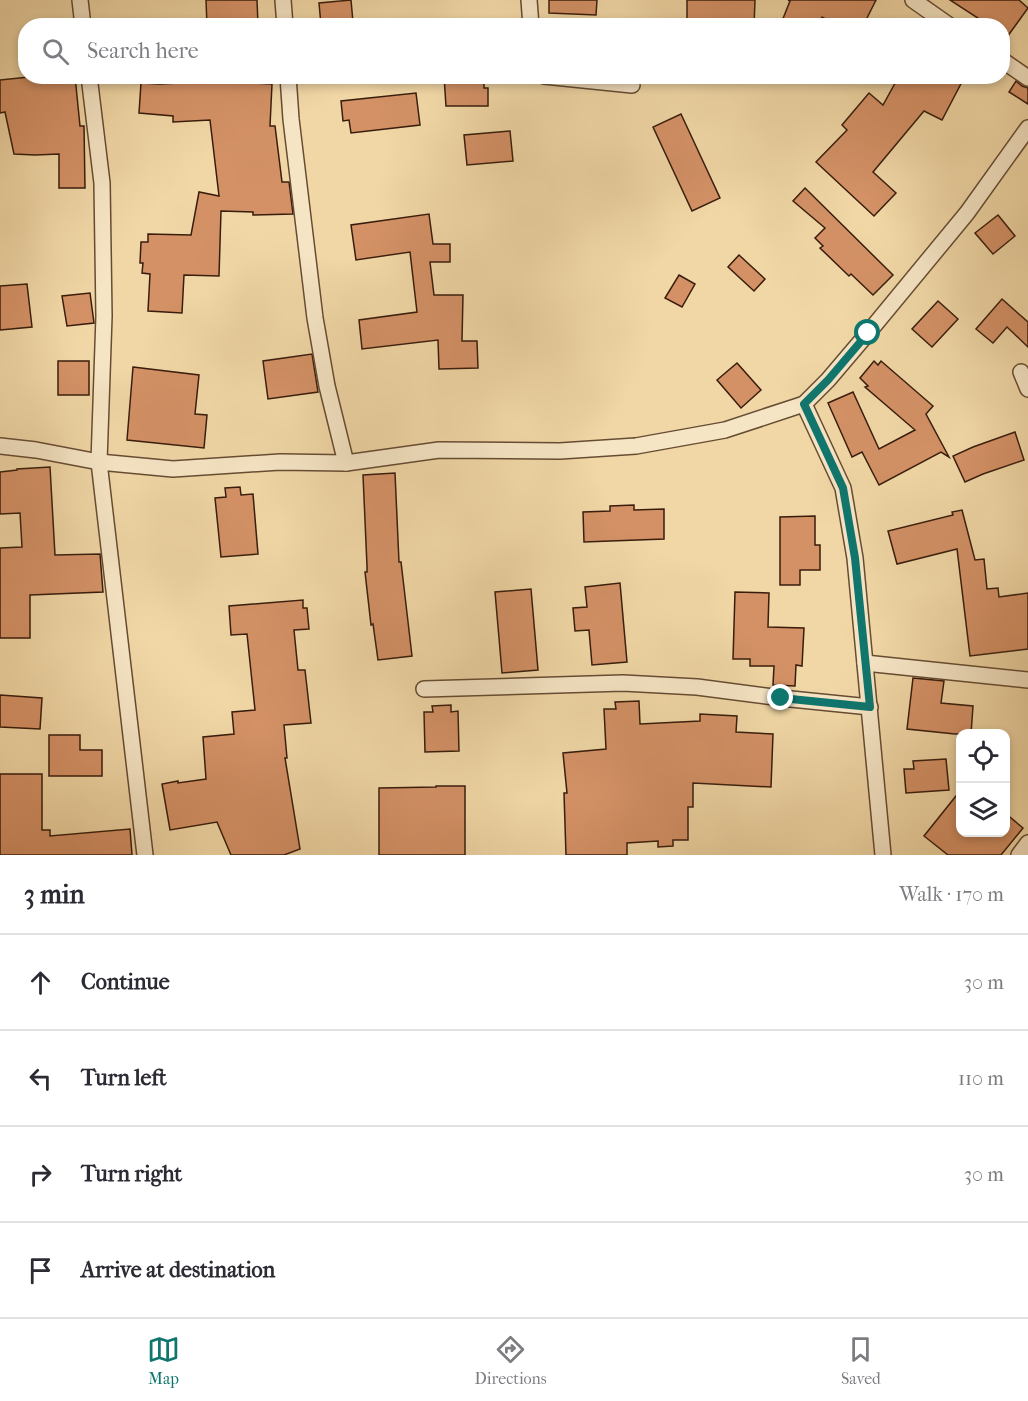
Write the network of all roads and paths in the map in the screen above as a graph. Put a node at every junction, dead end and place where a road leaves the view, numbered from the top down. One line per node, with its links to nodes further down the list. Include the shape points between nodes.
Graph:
1 (80, 0): 5 (street)
2 (283, 0): 6 (street)
3 (529, 0): 7 (street)
4 (913, 0): 8 (street)
5 (82, 18)
6 (284, 18)
7 (530, 18)
8 (939, 18)
9 (1010, 66): 10 (street)
10 (1028, 78)
11 (90, 84): 20 (street, via 102,194 104,316)
12 (289, 84): 21 (street, via 315,318)
13 (622, 84): 14 (street)
14 (632, 85)
15 (1028, 128): 18 (street, via 967,213)
16 (1021, 372): 17 (street)
17 (1028, 389)
18 (804, 404): 21 (street, via 725,430 636,446 560,451 439,450); 22 (street, via 843,488 855,558)
19 (0, 446): 20 (street)
20 (99, 462): 21 (street, via 173,469 280,462); 27 (street)
21 (346, 463)
22 (865, 663): 23 (street); 25 (street)
23 (1028, 680)
24 (423, 689): 25 (street, via 623,683 697,687)
25 (870, 707): 28 (street)
26 (1028, 843): 29 (street)
27 (145, 855)
28 (883, 855)
29 (1019, 855)

